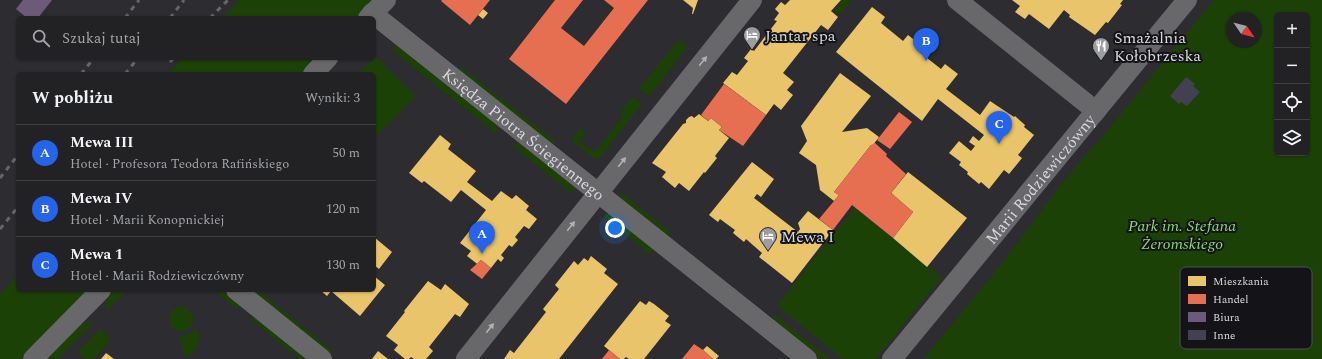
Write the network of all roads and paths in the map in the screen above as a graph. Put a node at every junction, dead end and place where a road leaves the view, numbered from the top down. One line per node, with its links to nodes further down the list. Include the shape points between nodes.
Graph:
1 (752, 0): 8 (street, one-way to 1)
2 (957, 0): 7 (street)
3 (1187, 0): 7 (street, Marii Rodziewiczówny)
4 (375, 10): 8 (street, Księdza Piotra Ściegiennego)
5 (326, 60): 6 (street)
6 (315, 72)
7 (1096, 110): 15 (street, Marii Rodziewiczówny)
8 (598, 193): 13 (street, one-way to 8); 14 (street, Księdza Piotra Ściegiennego)
9 (99, 292): 11 (street)
10 (238, 292): 12 (street)
11 (33, 359)
12 (322, 359)
13 (466, 359)
14 (807, 359)
15 (892, 359)

